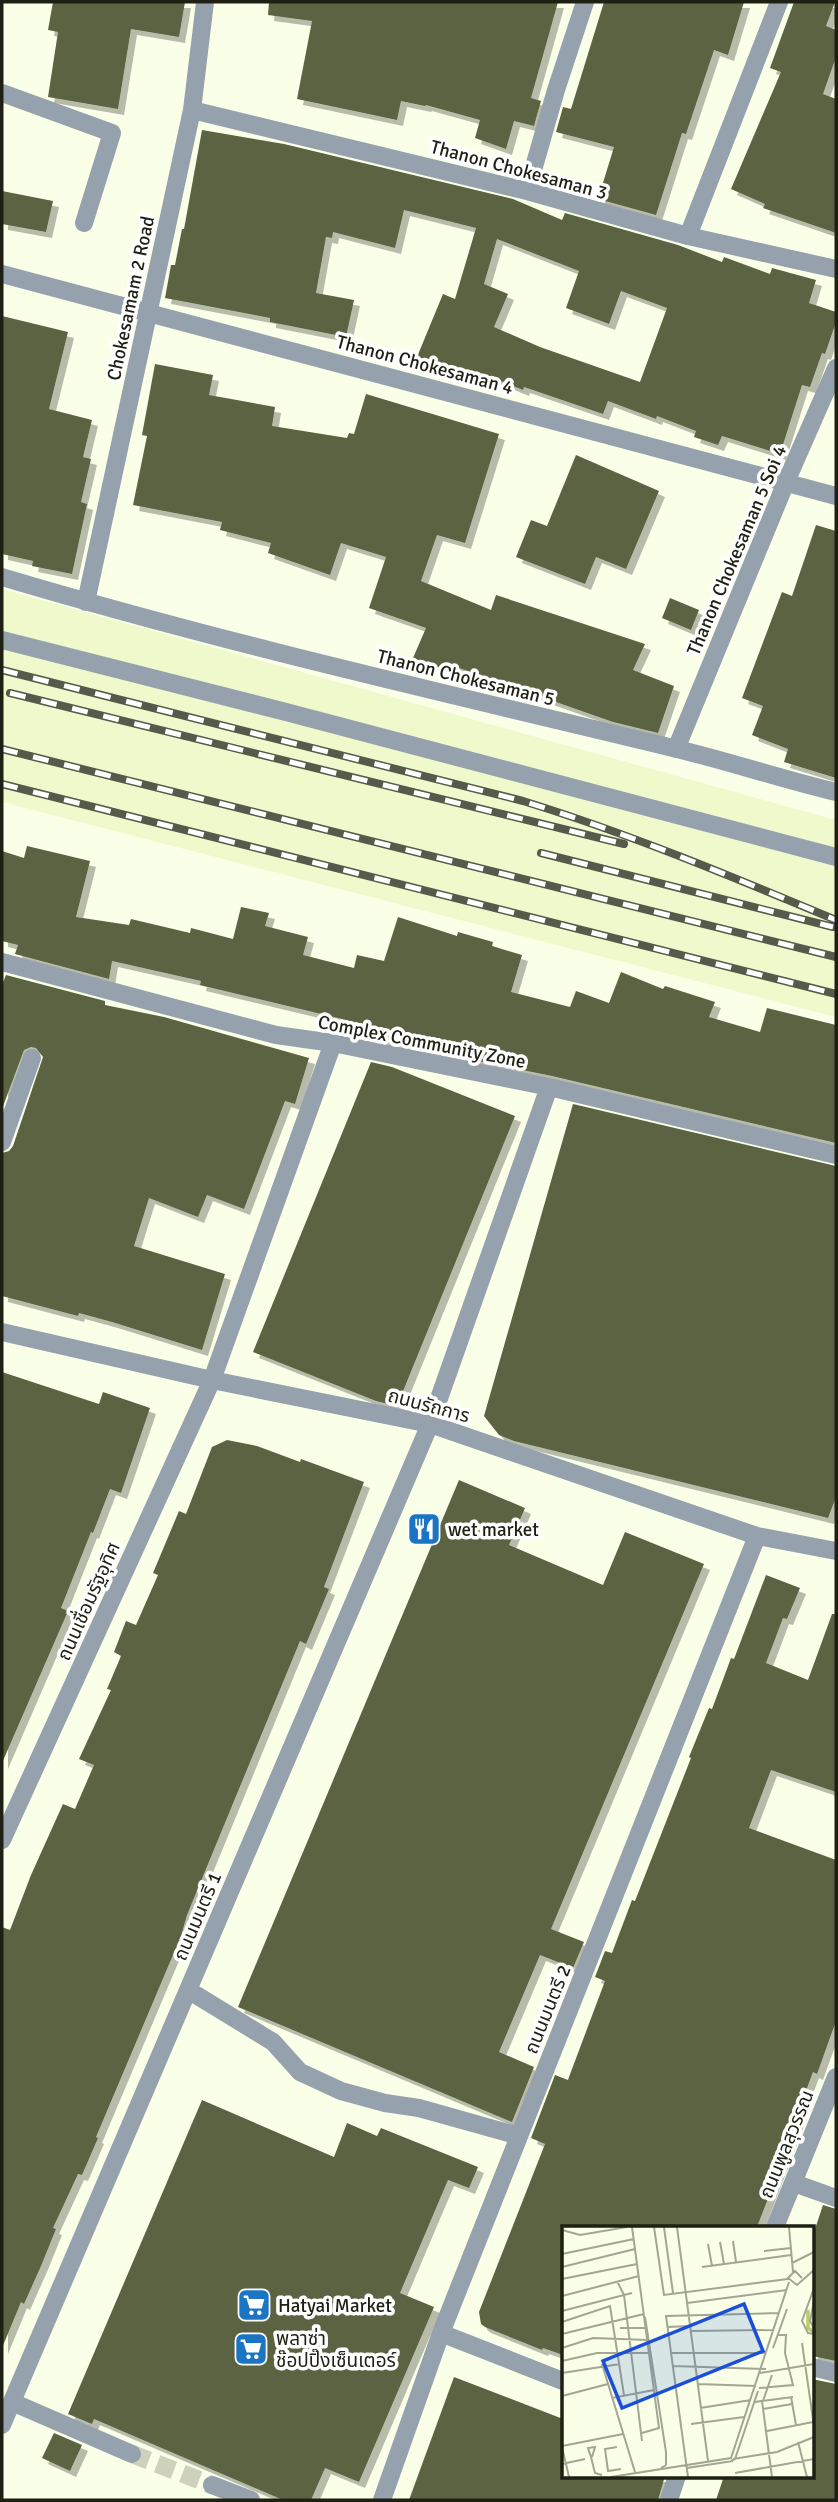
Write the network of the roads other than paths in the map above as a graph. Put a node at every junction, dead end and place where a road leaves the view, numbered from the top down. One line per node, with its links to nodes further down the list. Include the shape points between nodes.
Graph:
1 (205, 2): 5 (street, Chokesamam 2 Road)
2 (585, 2): 6 (street)
3 (779, 2): 8 (street)
4 (2, 93): 7 (street, via 112,132)
5 (192, 110): 6 (street, Thanon Chokesaman 3); 11 (street, Chokesamam 2 Road)
6 (527, 191): 8 (street, Thanon Chokesaman 3)
7 (84, 223)
8 (688, 236): 9 (street, Thanon Chokesaman 3)
9 (836, 269)
10 (2, 274): 11 (street, Thanon Chokesaman 4)
11 (149, 311): 13 (street, Thanon Chokesaman 4); 16 (street, Chokesamam 2 Road)
12 (836, 368): 13 (street, Thanon Chokesaman 5 Soi 4)
13 (786, 482): 14 (street, Thanon Chokesaman 4); 18 (street, Thanon Chokesaman 5 Soi 4)
14 (836, 496)
15 (2, 577): 16 (street, Thanon Chokesaman 5)
16 (86, 602): 18 (street, Thanon Chokesaman 5)
17 (2, 640): 20 (street)
18 (676, 749): 19 (street, Thanon Chokesaman 5)
19 (836, 792)
20 (836, 857)
21 (2, 962): 22 (street, Complex Community Zone, via 276,1035)
22 (333, 1043): 24 (street, Complex Community Zone); 28 (street, ถนนเชื่อมรัฐอุทิศ)
23 (32, 1058): 25 (street)
24 (549, 1087): 26 (street, Complex Community Zone); 29 (street, ถนนมนตรี 1)
25 (2, 1142)
26 (836, 1155)
27 (2, 1332): 28 (street, ถนนรัถการ)
28 (212, 1380): 29 (street, ถนนรัถการ); 32 (street, ถนนเชื่อมรัฐอุทิศ)
29 (430, 1424): 30 (street, ถนนรัถการ); 33 (street, ถนนมนตรี 1)
30 (757, 1536): 31 (street, ถนนรัถการ); 35 (street, ถนนมนตรี 2)
31 (835, 1548)
32 (2, 1840)
33 (188, 1990): 35 (street, via 273,2042 300,2072 341,2091); 43 (street, ถนนมนตรี 1)
34 (836, 2077): 36 (street, ถนนพูลสุวรรณ)
35 (519, 2136): 39 (street, ถนนมนตรี 2)
36 (794, 2183): 37 (street); 38 (street, ถนนพูลสุวรรณ)
37 (836, 2197)
38 (775, 2226)
39 (441, 2333): 42 (street); 49 (street, ถนนมนตรี 2)
40 (814, 2368): 41 (street)
41 (836, 2373)
42 (562, 2381)
43 (12, 2402): 44 (street, ถนนมนตรี 1); 45 (street)
44 (2, 2425)
45 (132, 2454)
46 (676, 2478): 50 (street)
47 (212, 2485): 48 (street)
48 (251, 2500)
49 (382, 2500)
50 (669, 2500)

